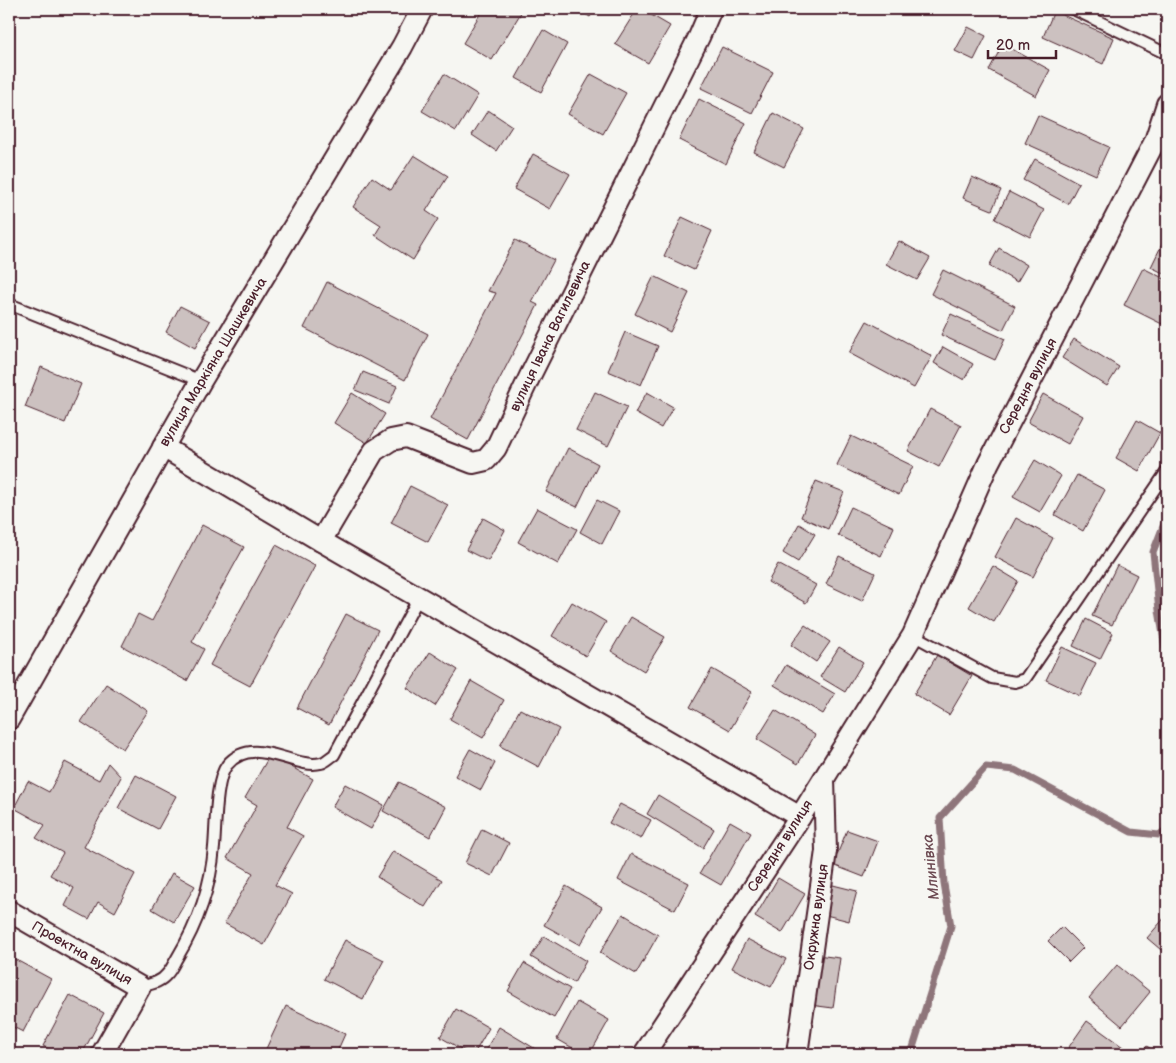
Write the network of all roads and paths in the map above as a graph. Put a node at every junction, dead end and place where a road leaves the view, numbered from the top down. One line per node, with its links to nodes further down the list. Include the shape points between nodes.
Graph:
1 (422, 9): 8 (street, вулиця Маркіяна Шашкевича)
2 (711, 9): 11 (street, вулиця Івана Вагилевича, via 496,448 486,460 473,463 406,437 391,440 374,451)
3 (1073, 9): 4 (lane)
4 (1167, 54)
5 (1167, 104): 6 (street, Середня вулиця)
6 (1161, 144): 13 (street, Середня вулиця, via 988,464)
7 (9, 304): 8 (lane)
8 (201, 381): 9 (street, вулиця Маркіяна Шашкевича)
9 (163, 447): 11 (street); 14 (street, вулиця Маркіяна Шашкевича)
10 (1167, 472): 13 (lane, via 1025,678 1015,682 992,678)
11 (321, 541): 12 (street)
12 (419, 597): 16 (street); 18 (lane, via 334,755 322,763 307,764 266,752 252,752 227,765 221,778 216,808 207,890 198,916 167,975 155,984)
13 (913, 635): 15 (street, Середня вулиця)
14 (9, 718)
15 (824, 779): 16 (street, Середня вулиця); 21 (street, Окружна вулиця, via 826,850)
16 (800, 817): 20 (street, Середня вулиця)
17 (9, 911): 18 (street, Проектна вулиця)
18 (140, 986): 19 (street, Проектна вулиця)
19 (102, 1054)
20 (644, 1054)
21 (797, 1054)

